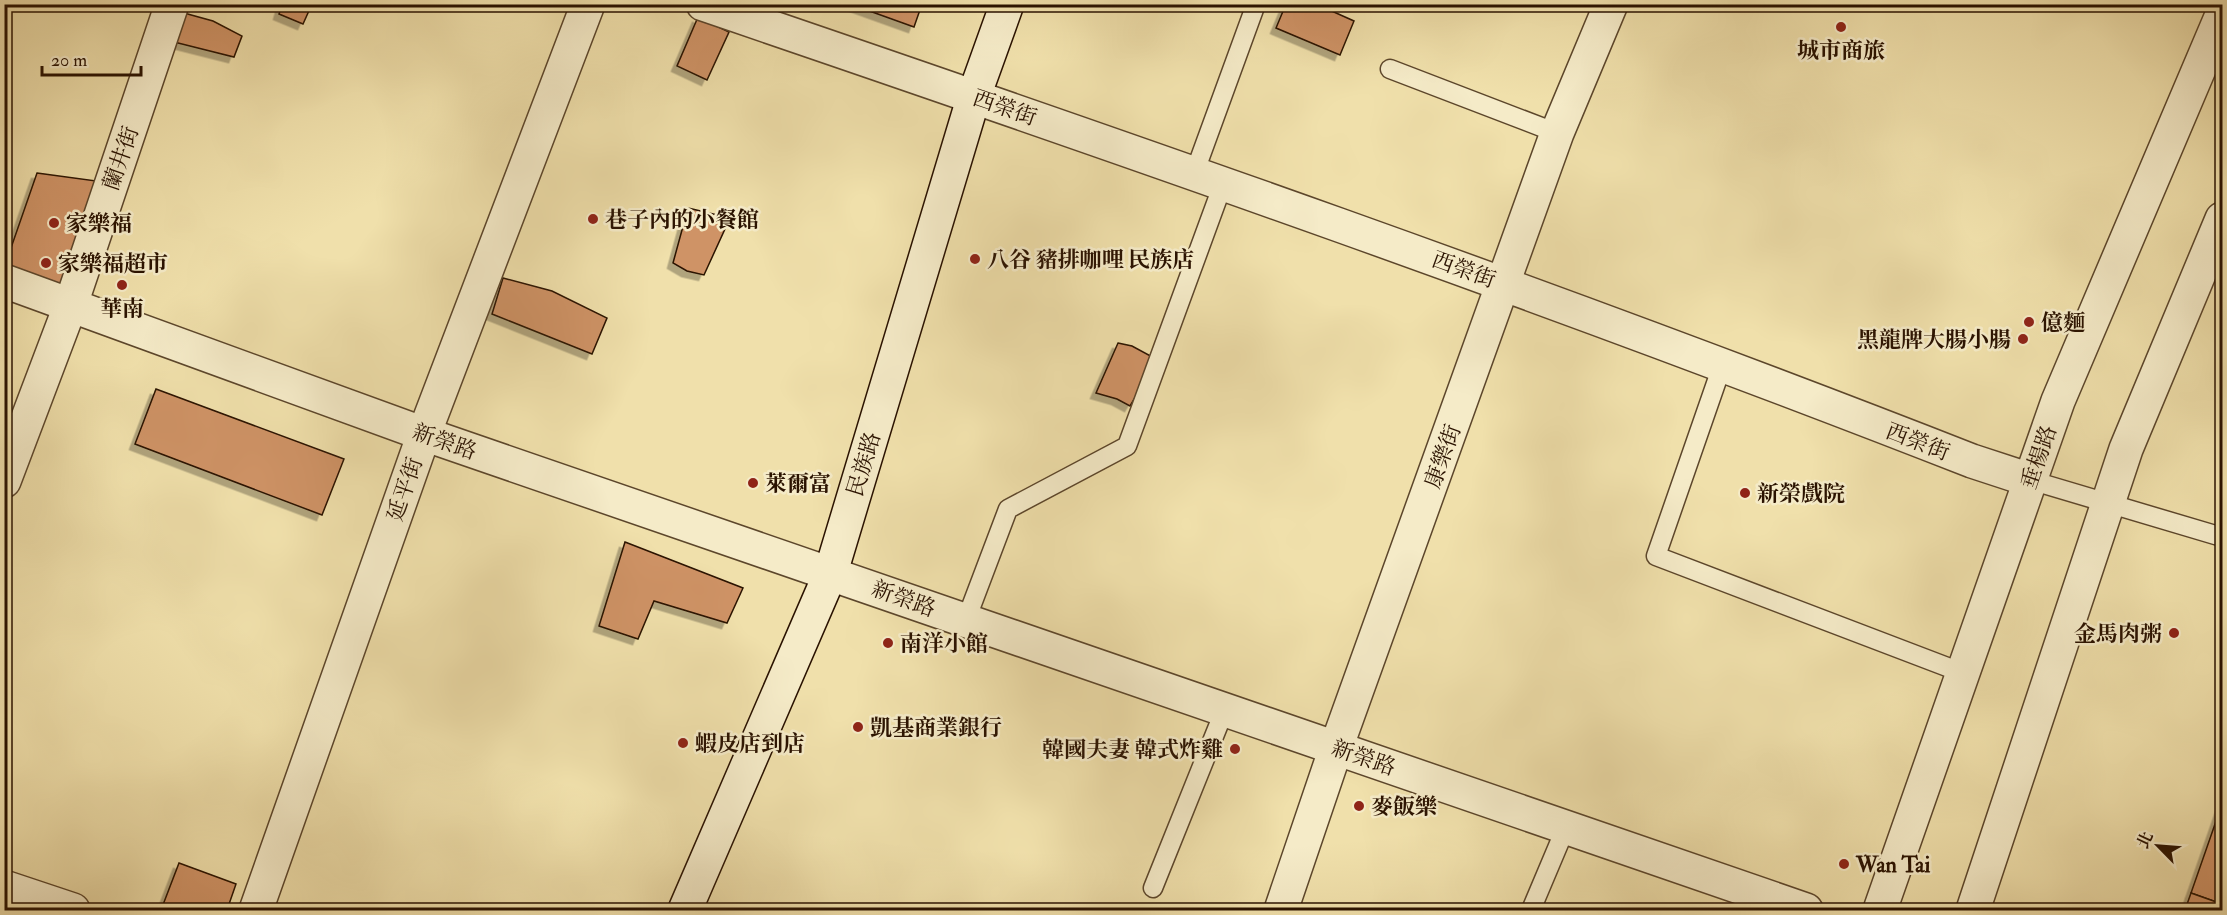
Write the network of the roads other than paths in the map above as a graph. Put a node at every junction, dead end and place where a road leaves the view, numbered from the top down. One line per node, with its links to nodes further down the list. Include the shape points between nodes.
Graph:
1 (172, 4): 15 (street, 蘭井街)
2 (588, 4): 17 (street, 延平街)
3 (703, 4): 9 (street, 西榮街)
4 (1007, 4): 9 (street, 民族路)
5 (1256, 4): 11 (lane)
6 (1611, 4): 10 (street, 康樂街)
7 (2223, 15): 18 (street, 垂楊路, via 2058,401)
8 (1390, 69): 10 (lane)
9 (974, 96): 11 (street, 西榮街); 22 (street, 民族路)
10 (1557, 133): 14 (street, 康樂街)
11 (1208, 179): 14 (street, 西榮街); 23 (lane, via 1127,446 1008,509)
12 (2223, 219): 20 (street)
13 (4, 281): 15 (street, 新榮路)
14 (1504, 283): 16 (street, 西榮街); 26 (street, 康樂街)
15 (71, 304): 17 (street, 新榮路); 19 (street, 蘭井街)
16 (1722, 366): 18 (street, 西榮街); 24 (lane, via 1656,556)
17 (424, 434): 22 (street, 新榮路); 31 (street, 延平街)
18 (2030, 480): 20 (lane, 西榮街); 24 (street, 垂楊路)
19 (4, 481)
20 (2107, 503): 21 (lane, 西榮街); 37 (street)
21 (2223, 537)
22 (831, 572): 23 (street, 新榮路); 32 (street, 民族路)
23 (966, 620): 25 (street, 新榮路)
24 (1963, 673): 36 (street, 垂楊路)
25 (1225, 709): 26 (street, 新榮路); 29 (lane)
26 (1336, 748): 27 (street, 新榮路); 33 (street, 康樂街)
27 (1566, 827): 34 (lane); 35 (street, 新榮路)
28 (4, 886): 30 (street)
29 (1153, 888)
30 (73, 910)
31 (256, 910)
32 (684, 910)
33 (1281, 910)
34 (1531, 910)
35 (1806, 910)
36 (1880, 910)
37 (1972, 910)

